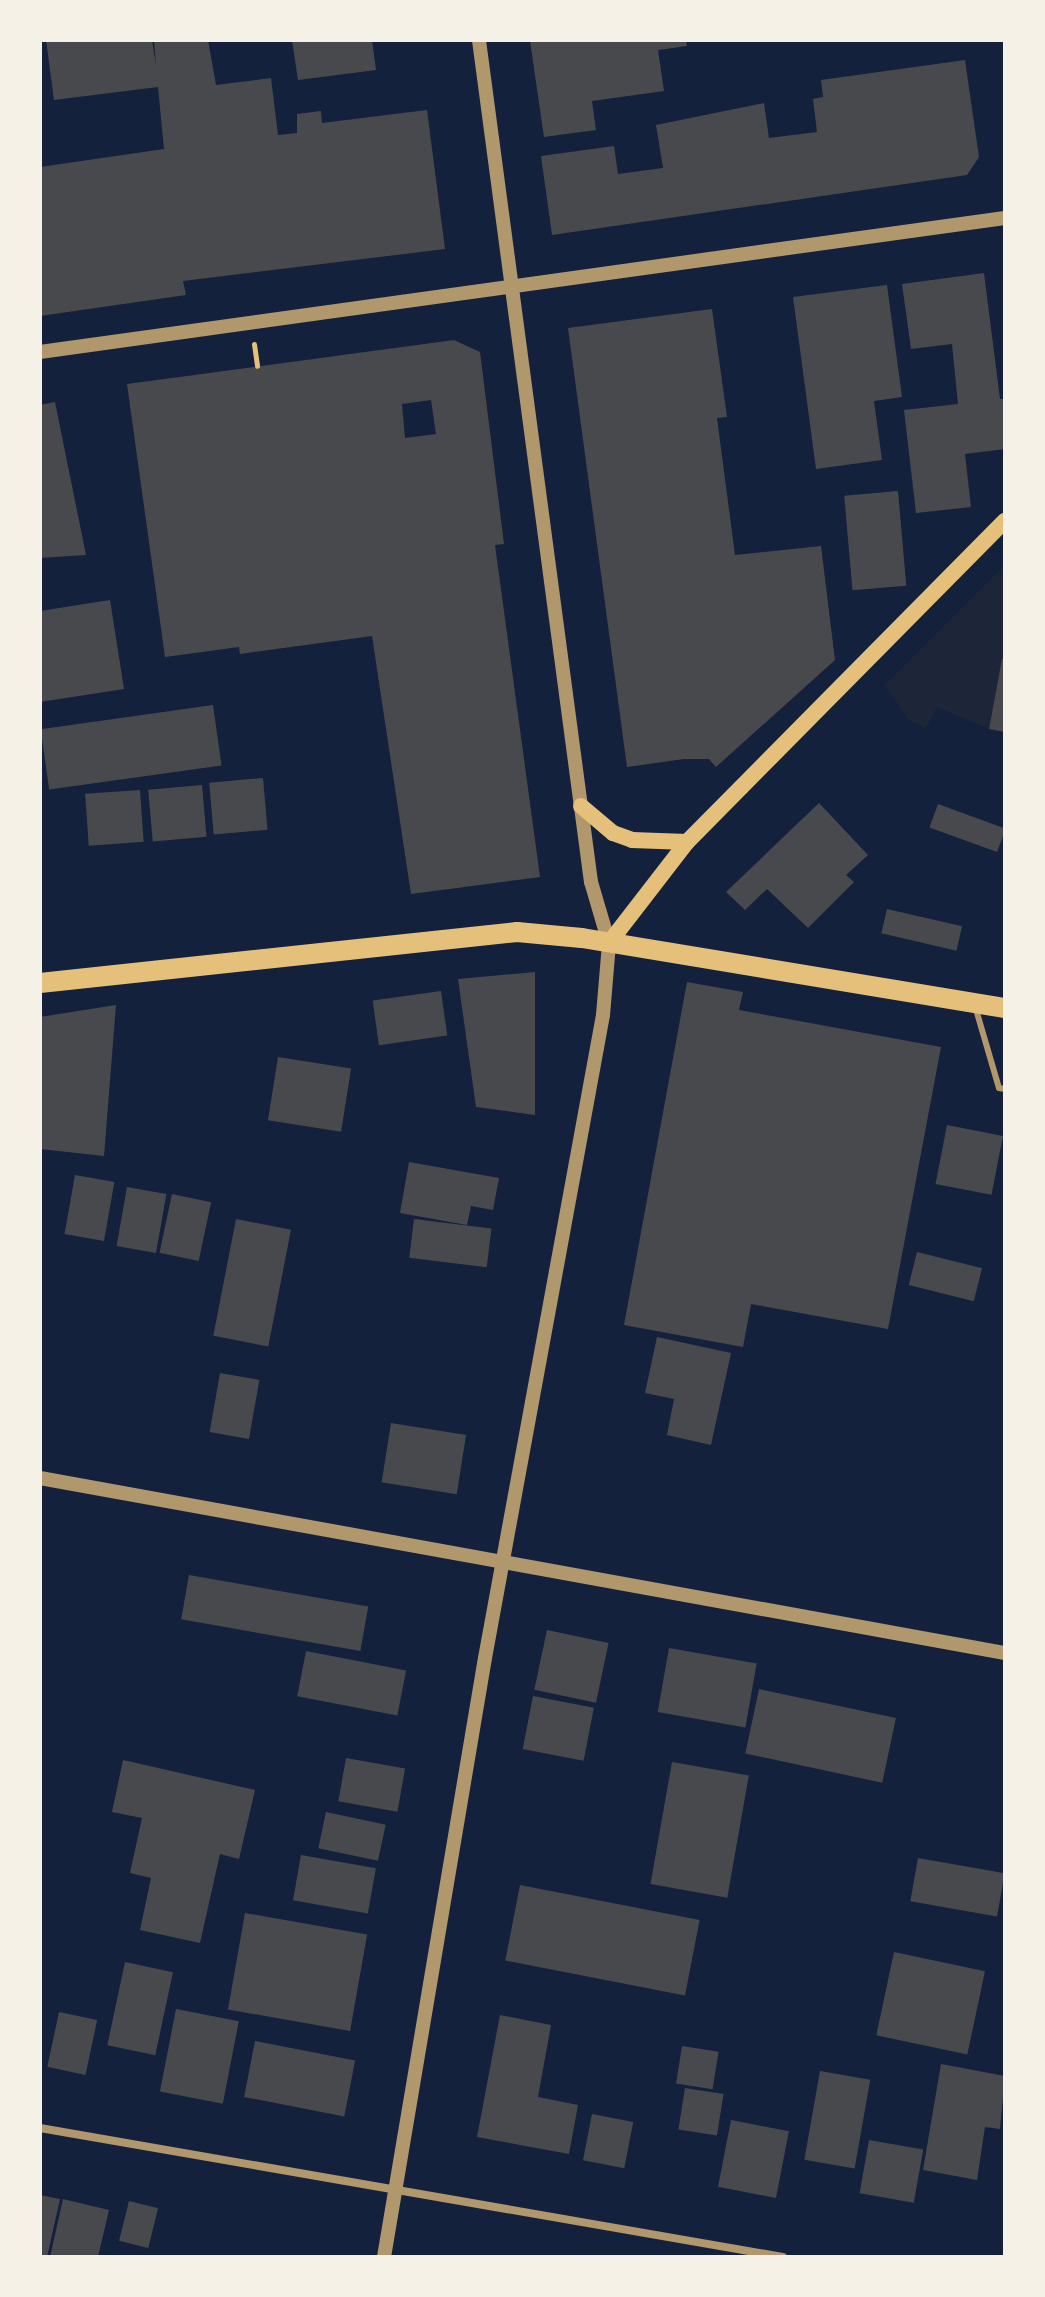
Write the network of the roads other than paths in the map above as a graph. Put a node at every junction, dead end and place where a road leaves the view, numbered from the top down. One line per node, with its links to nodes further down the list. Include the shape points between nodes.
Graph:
1 (479, 40): 3 (street)
2 (1005, 218): 3 (street)
3 (511, 287): 4 (street); 6 (street)
4 (40, 352)
5 (1005, 521): 7 (main road)
6 (581, 806): 7 (main road, via 613,833 632,840); 8 (street, via 591,882)
7 (687, 842): 8 (main road)
8 (609, 943): 9 (main road, via 483,932); 10 (main road); 14 (street, via 603,1015)
9 (40, 983)
10 (974, 1003): 11 (main road); 12 (lane, via 999,1088)
11 (1005, 1008)
12 (1005, 1089)
13 (40, 1478): 14 (street)
14 (503, 1562): 15 (street); 17 (street)
15 (1005, 1653)
16 (40, 2128): 17 (street)
17 (397, 2190): 18 (street); 19 (street)
18 (384, 2257)
19 (783, 2257)

